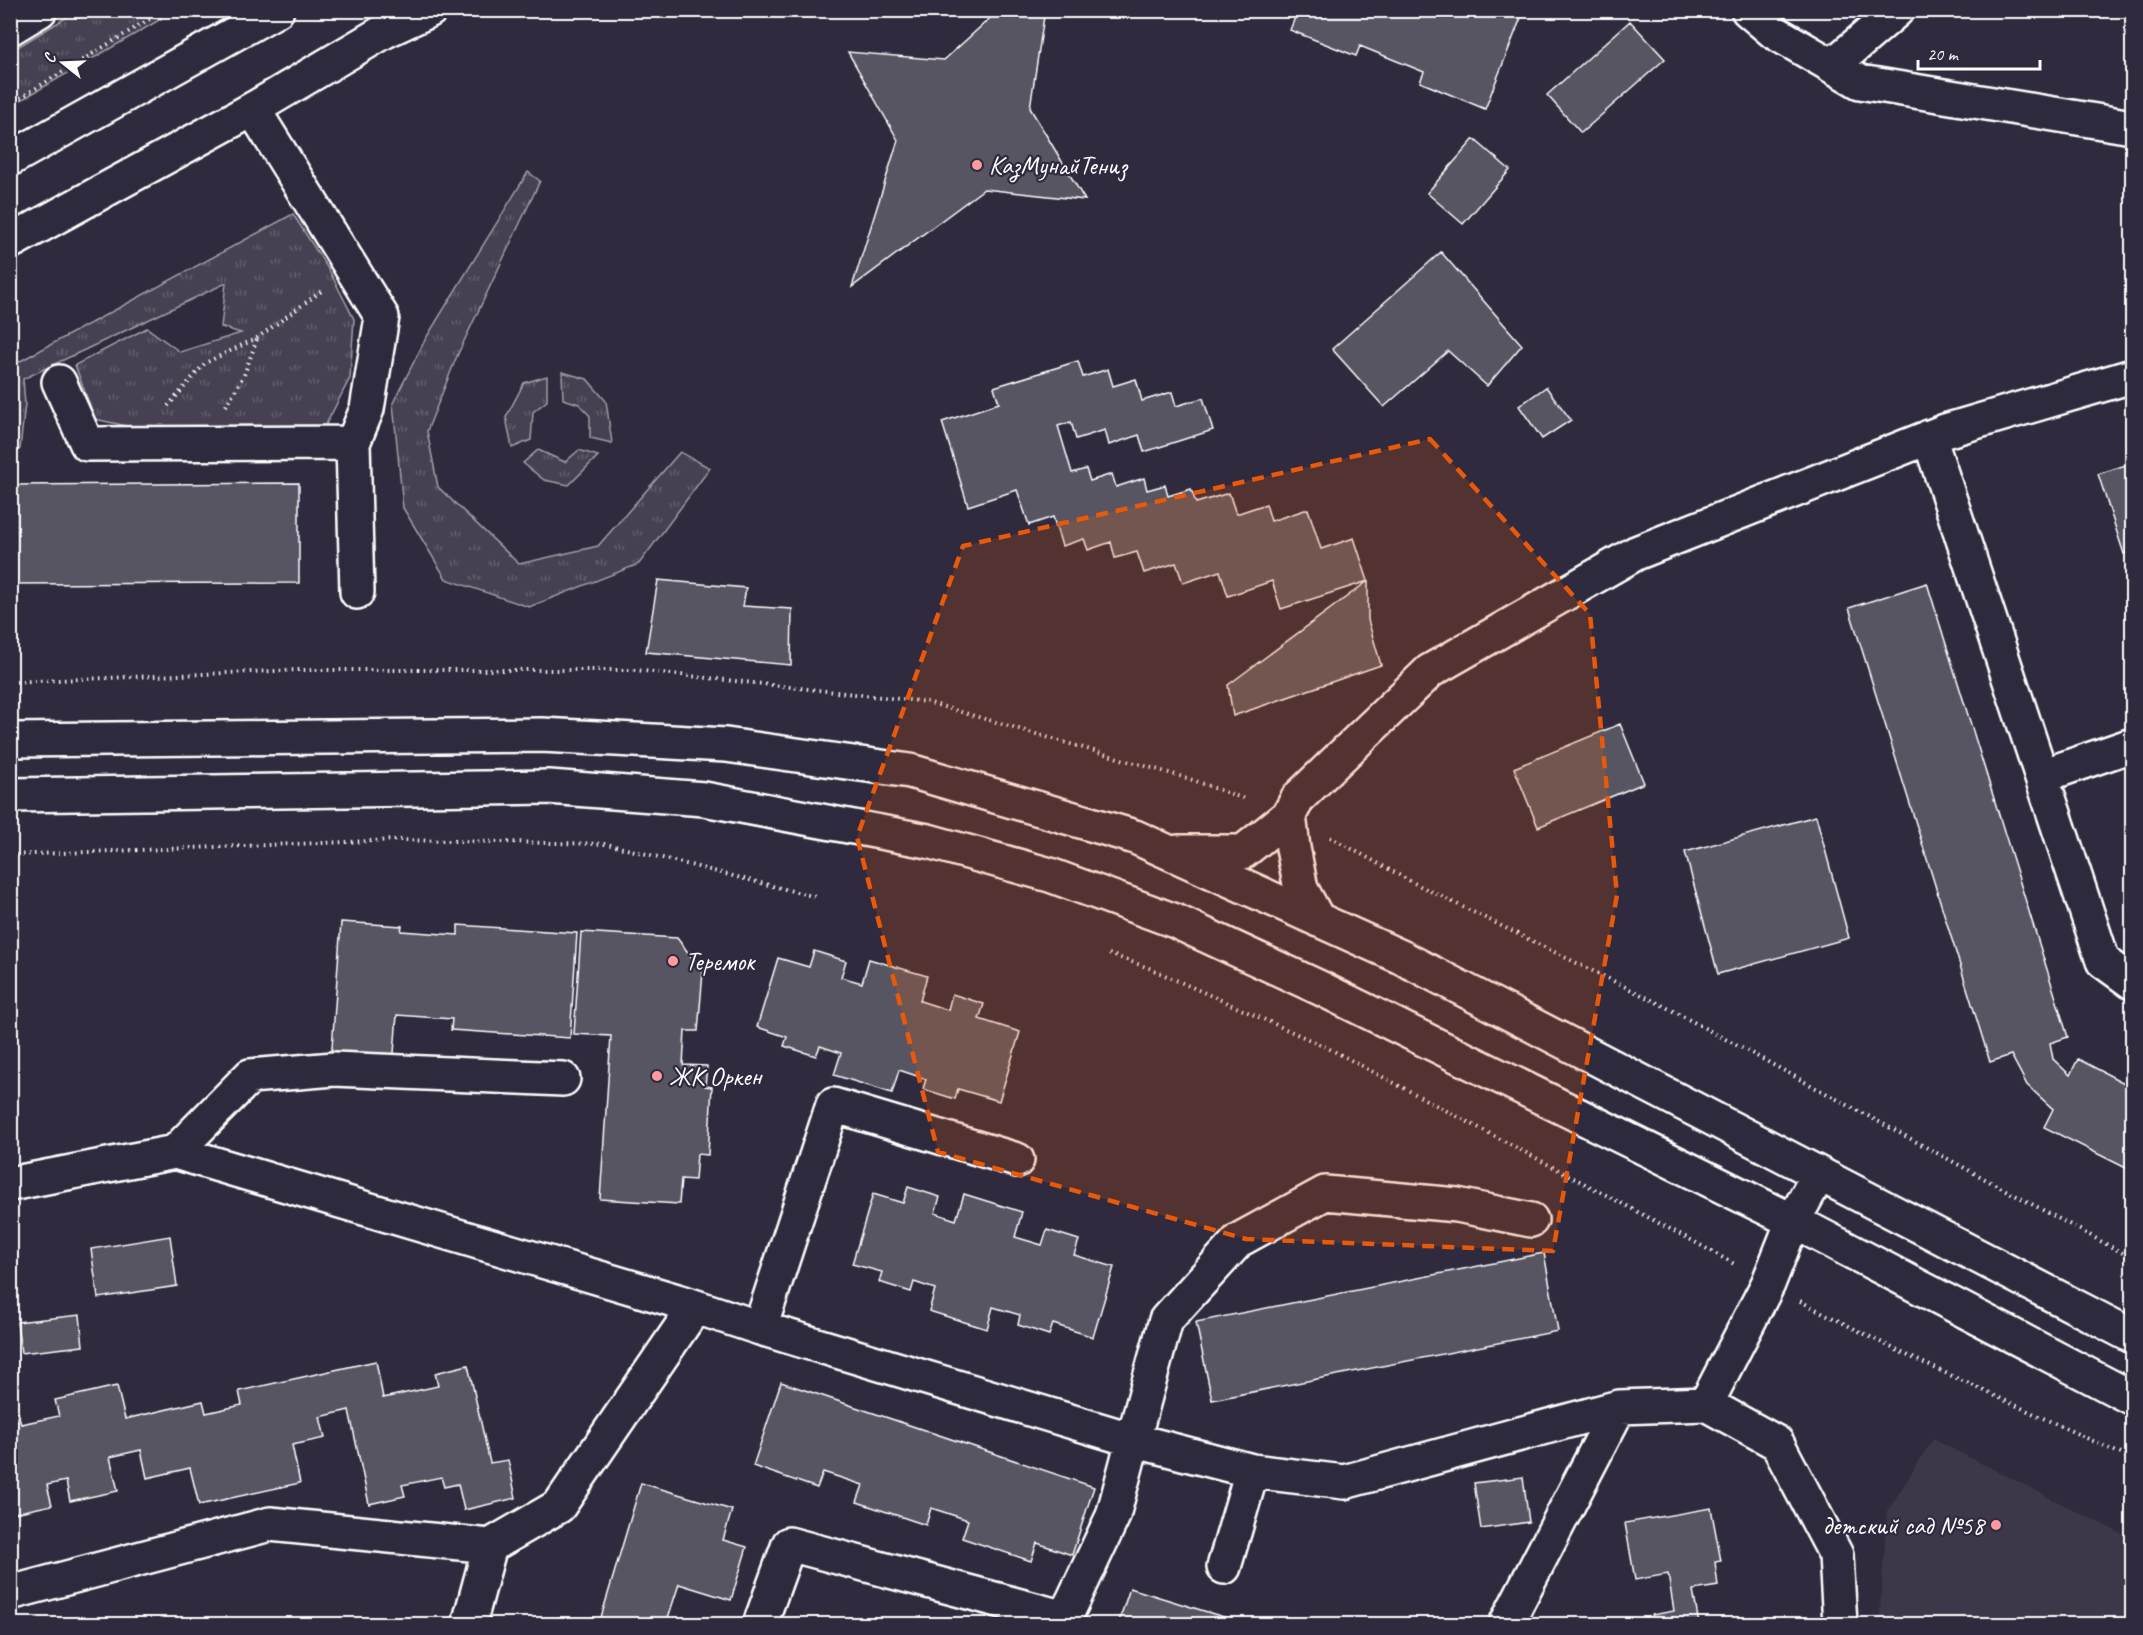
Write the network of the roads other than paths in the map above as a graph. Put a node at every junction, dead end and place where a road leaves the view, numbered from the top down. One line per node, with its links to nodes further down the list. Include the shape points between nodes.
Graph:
1 (40, 10): 6 (street)
2 (277, 10): 10 (street)
3 (430, 10): 8 (street, via 386,31)
4 (1748, 10): 7 (street, via 1774,32)
5 (1897, 10): 7 (street)
6 (10, 28)
7 (1832, 66): 9 (street, via 1860,81)
8 (253, 109): 11 (street); 15 (street, via 382,317 367,409)
9 (2133, 127)
10 (10, 159)
11 (10, 242)
12 (2133, 376): 14 (street)
13 (59, 382): 15 (street, via 87,444)
14 (1929, 437): 19 (street); 21 (street, via 1636,553 1430,671 1298,798)
15 (353, 443): 16 (street)
16 (357, 592)
17 (10, 740): 22 (street, via 542,735 726,744 910,771 1135,837)
18 (2133, 745): 19 (street)
19 (2042, 776): 24 (street, via 2103,961)
20 (10, 795): 31 (street, via 549,787 704,799 928,842 1050,874 1175,921 1320,988)
21 (1290, 815): 22 (street, via 1243,852); 23 (street, via 1301,889)
22 (1170, 852): 23 (street)
23 (1318, 920): 28 (street, via 1401,957)
24 (2133, 982)
25 (563, 1079): 26 (street, via 334,1069 250,1076)
26 (175, 1152): 29 (street); 32 (street)
27 (1017, 1160): 33 (street, via 833,1106)
28 (1820, 1174): 31 (street); 34 (street)
29 (10, 1184)
30 (1531, 1220): 38 (street, via 1457,1204 1325,1193 1239,1240 1166,1320)
31 (1793, 1221): 35 (street); 36 (street, via 1768,1284)
32 (695, 1307): 33 (street); 40 (street, via 559,1506)
33 (760, 1328): 38 (street)
34 (2133, 1336)
35 (2133, 1398)
36 (1706, 1404): 37 (street); 47 (street, via 1777,1443 1836,1555)
37 (1619, 1407): 39 (street, via 1344,1482); 46 (street)
38 (1133, 1440): 39 (street); 43 (street, via 1113,1516)
39 (1252, 1471): 41 (street)
40 (490, 1546): 42 (street, via 270,1524); 44 (street)
41 (1224, 1567)
42 (10, 1593)
43 (1063, 1621): 45 (street, via 789,1544)
44 (469, 1624)
45 (760, 1624)
46 (1506, 1624)
47 (1840, 1624)

